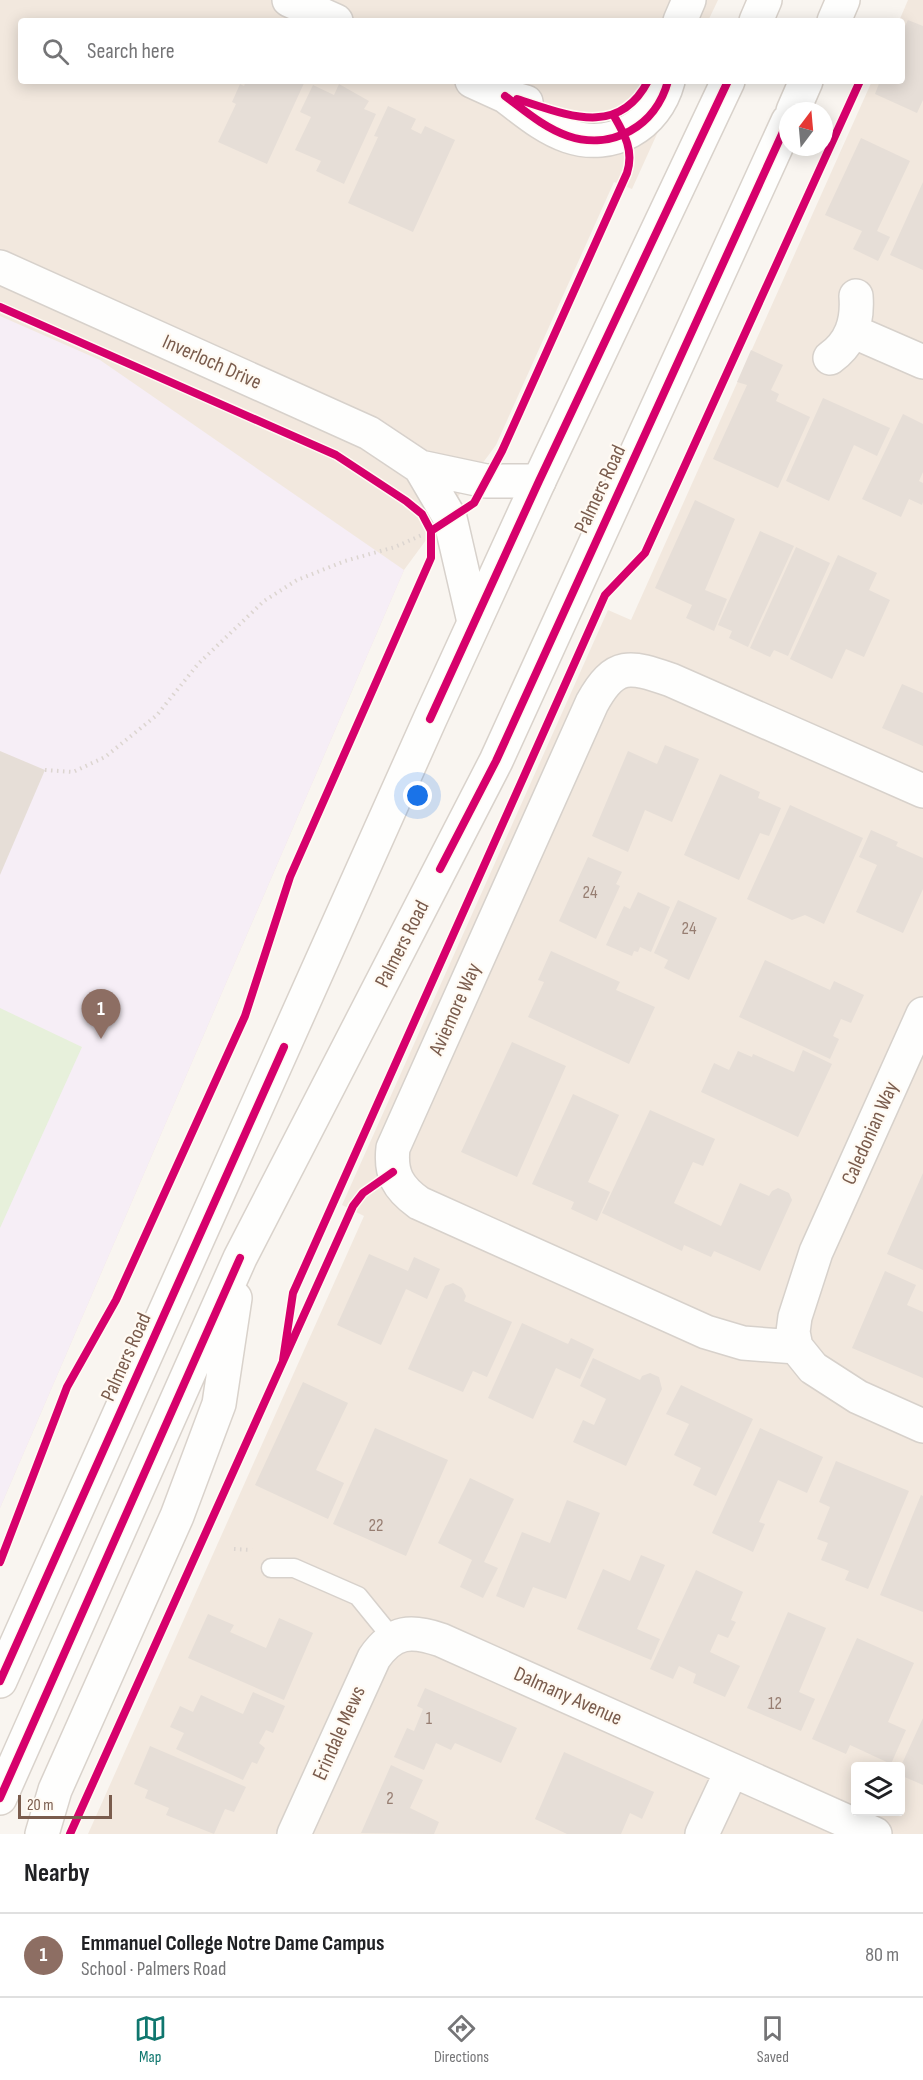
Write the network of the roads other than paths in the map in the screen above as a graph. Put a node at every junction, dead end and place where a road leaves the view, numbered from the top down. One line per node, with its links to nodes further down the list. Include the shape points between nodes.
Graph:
1 (289, 0): 5 (main road)
2 (689, 0): 6 (main road)
3 (765, 0): 7 (main road)
4 (843, 0): 8 (main road)
5 (329, 18)
6 (681, 18)
7 (757, 18)
8 (835, 18)
9 (479, 84): 14 (main road)
10 (646, 84): 14 (main road, via 630,106 614,116 596,118 577,118)
11 (667, 84): 14 (main road, via 659,105 643,124 625,135 588,141 566,136)
12 (727, 84): 23 (main road, Palmers Road)
13 (805, 84): 15 (main road)
14 (505, 96)
15 (797, 102)
16 (779, 141): 27 (main road, Palmers Road, via 496,761)
17 (0, 267): 22 (main road, Inverloch Drive, via 369,433)
18 (856, 296): 19 (main road)
19 (852, 331): 20 (main road, via 847,343); 21 (main road)
20 (830, 358)
21 (923, 362)
22 (420, 467): 23 (main road, Inverloch Drive, via 486,481); 24 (main road, Inverloch Drive, via 441,525 456,536)
23 (539, 481): 24 (main road, Palmers Road)
24 (474, 622): 32 (main road, Palmers Road)
25 (923, 791): 28 (main road, Aviemore Way, via 671,680 641,670 618,672 608,678 592,703 393,1148 393,1172 409,1196 419,1203 705,1332 743,1343)
26 (921, 1023): 28 (main road, Caledonian Way, via 816,1252 784,1306 776,1337)
27 (240, 1258): 34 (main road, Palmers Road); 35 (main road, via 219,1404 177,1516 55,1790)
28 (787, 1346): 29 (main road, via 858,1397)
29 (923, 1426)
30 (271, 1568): 31 (lane, via 294,1568 358,1596)
31 (393, 1639): 33 (main road, Dalmany Avenue, via 414,1633 441,1640); 36 (main road, Erindale Mews, via 381,1648 368,1668)
32 (0, 1681)
33 (732, 1770): 37 (main road); 38 (main road, Dalmany Avenue)
34 (0, 1798)
35 (42, 1834)
36 (294, 1834)
37 (702, 1834)
38 (875, 1834)

